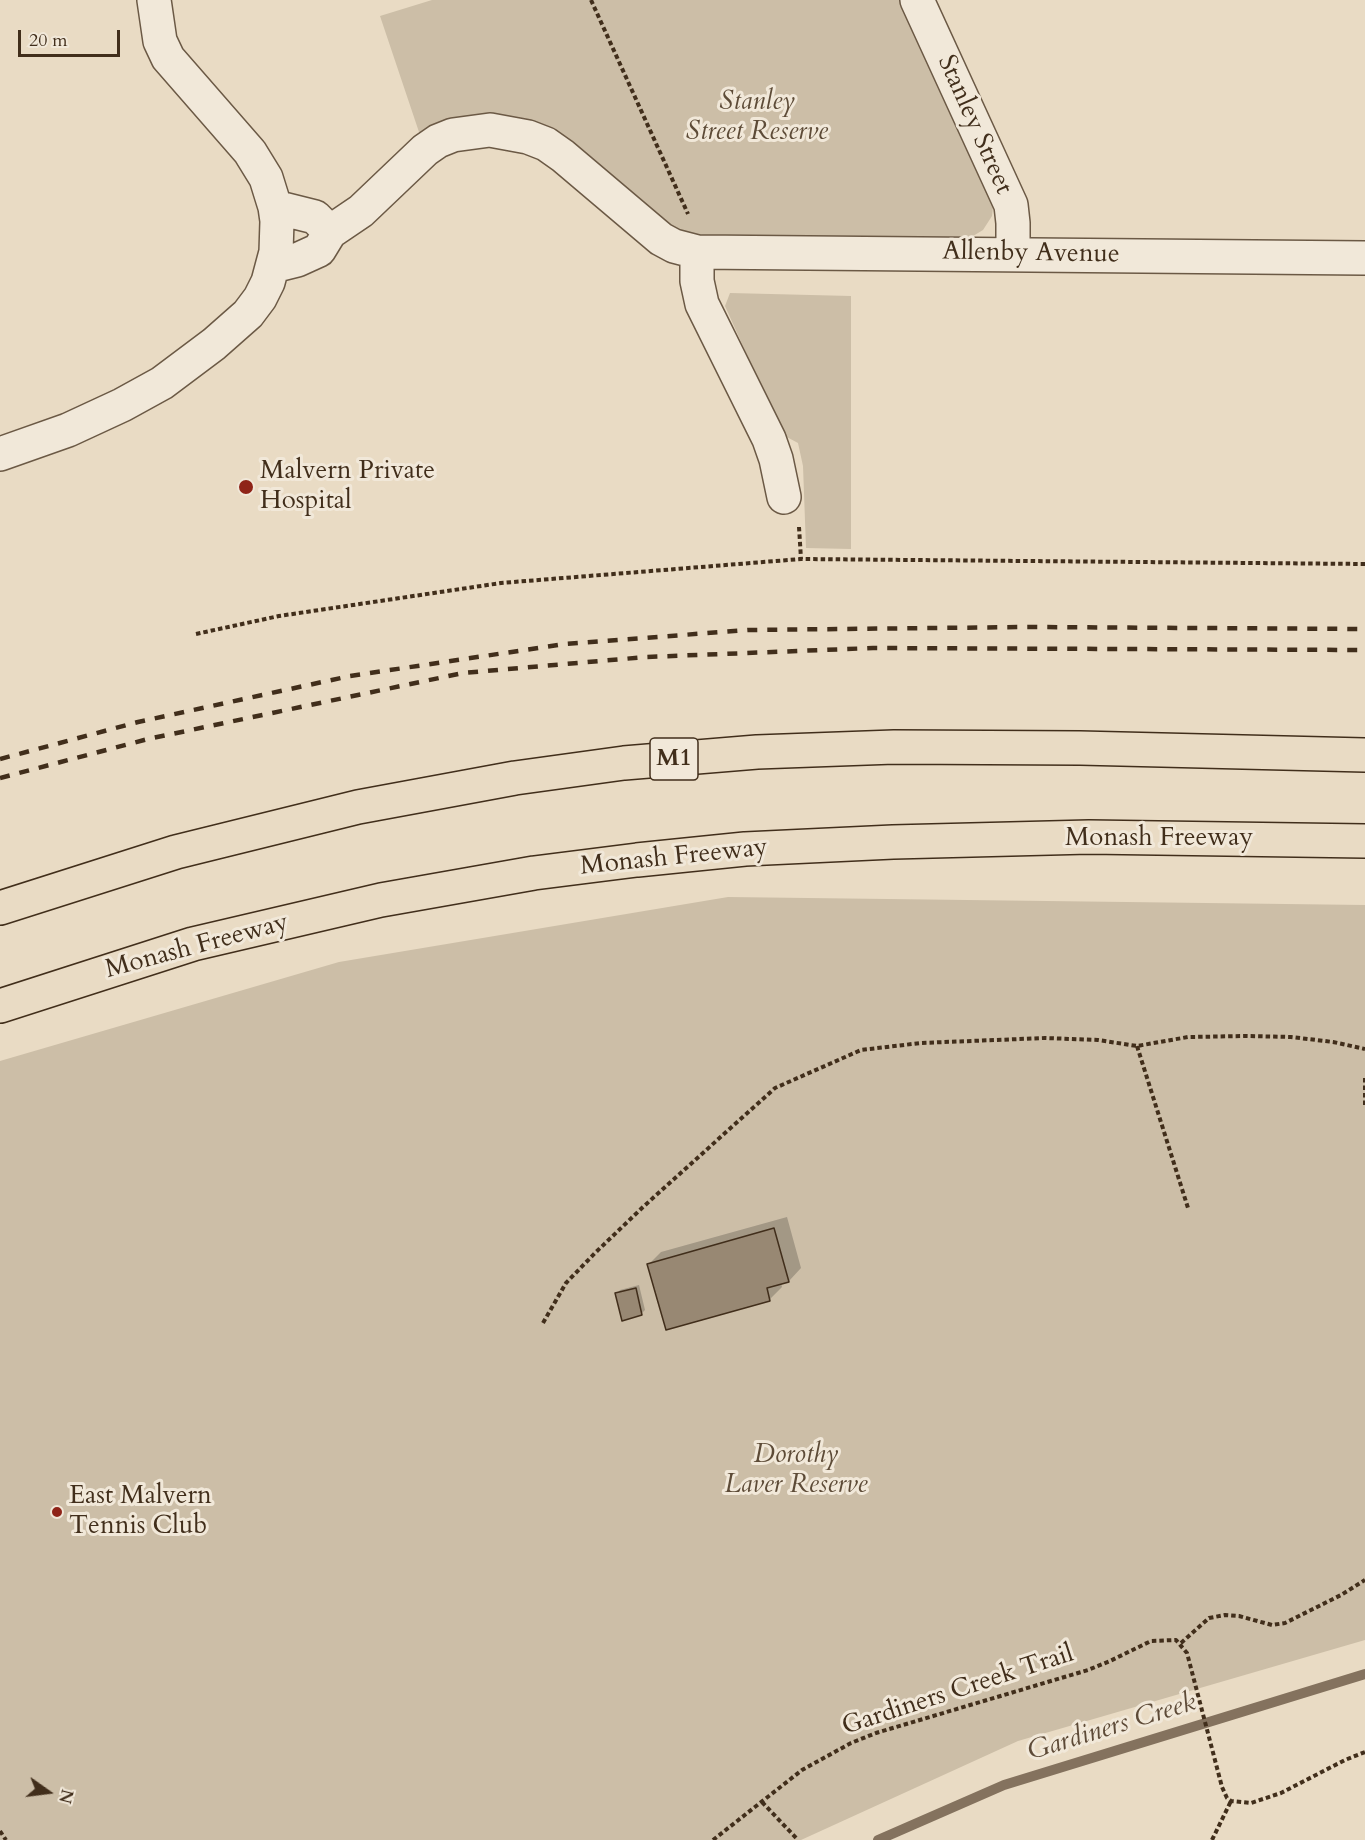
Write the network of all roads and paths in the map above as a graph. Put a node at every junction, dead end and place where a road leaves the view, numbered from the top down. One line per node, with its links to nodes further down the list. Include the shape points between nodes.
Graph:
1 (154, 0): 4 (street, via 160,41 168,58 250,152 266,178)
2 (591, 0): 5 (path)
3 (917, 0): 8 (street, Stanley Street, via 1011,205)
4 (275, 207): 6 (street, via 315,217); 10 (street, via 277,237)
5 (692, 220)
6 (330, 232): 7 (street, Allenby Avenue, via 361,211 438,141 490,130 546,144 661,239); 10 (street, Allenby Avenue, via 319,250)
7 (697, 252): 8 (street, Allenby Avenue); 12 (street, via 702,304 769,439)
8 (1013, 254): 9 (street, Allenby Avenue)
9 (1365, 258)
10 (273, 266): 11 (street, via 260,298 248,314 178,372 68,430)
11 (0, 454)
12 (784, 497)
13 (1365, 564): 14 (path, via 801,559 501,584 279,616)
14 (196, 634)
15 (1365, 755): 17 (highway, M1, via 894,747 757,752 624,763 358,807 176,852)
16 (1365, 841): 18 (highway, Monash Freeway, via 1089,837 893,842 745,849 637,860 534,873 381,900 194,944)
17 (0, 908)
18 (0, 1006)
19 (1137, 1046): 20 (path, via 1188,1037 1247,1036 1291,1037); 23 (path); 24 (path, via 1045,1038 921,1042 861,1050 775,1088 595,1253 566,1283)
20 (1365, 1049)
21 (1365, 1078): 22 (path)
22 (1365, 1108)
23 (1188, 1208)
24 (543, 1323)
25 (1365, 1580): 26 (path, via 1285,1623 1272,1625 1225,1614 1209,1618)
26 (1180, 1643): 28 (path, via 1190,1661 1222,1786); 29 (path, Gardiners Creek Trail, via 1171,1639 1151,1641 1088,1670 876,1733 802,1770)
27 (1365, 1752): 28 (path, via 1281,1793 1251,1803)
28 (1231, 1800): 34 (path)
29 (762, 1802): 32 (path, Gardiners Creek Trail); 33 (path)
30 (0, 1832): 31 (path)
31 (6, 1840)
32 (713, 1840)
33 (798, 1840)
34 (1212, 1840)

